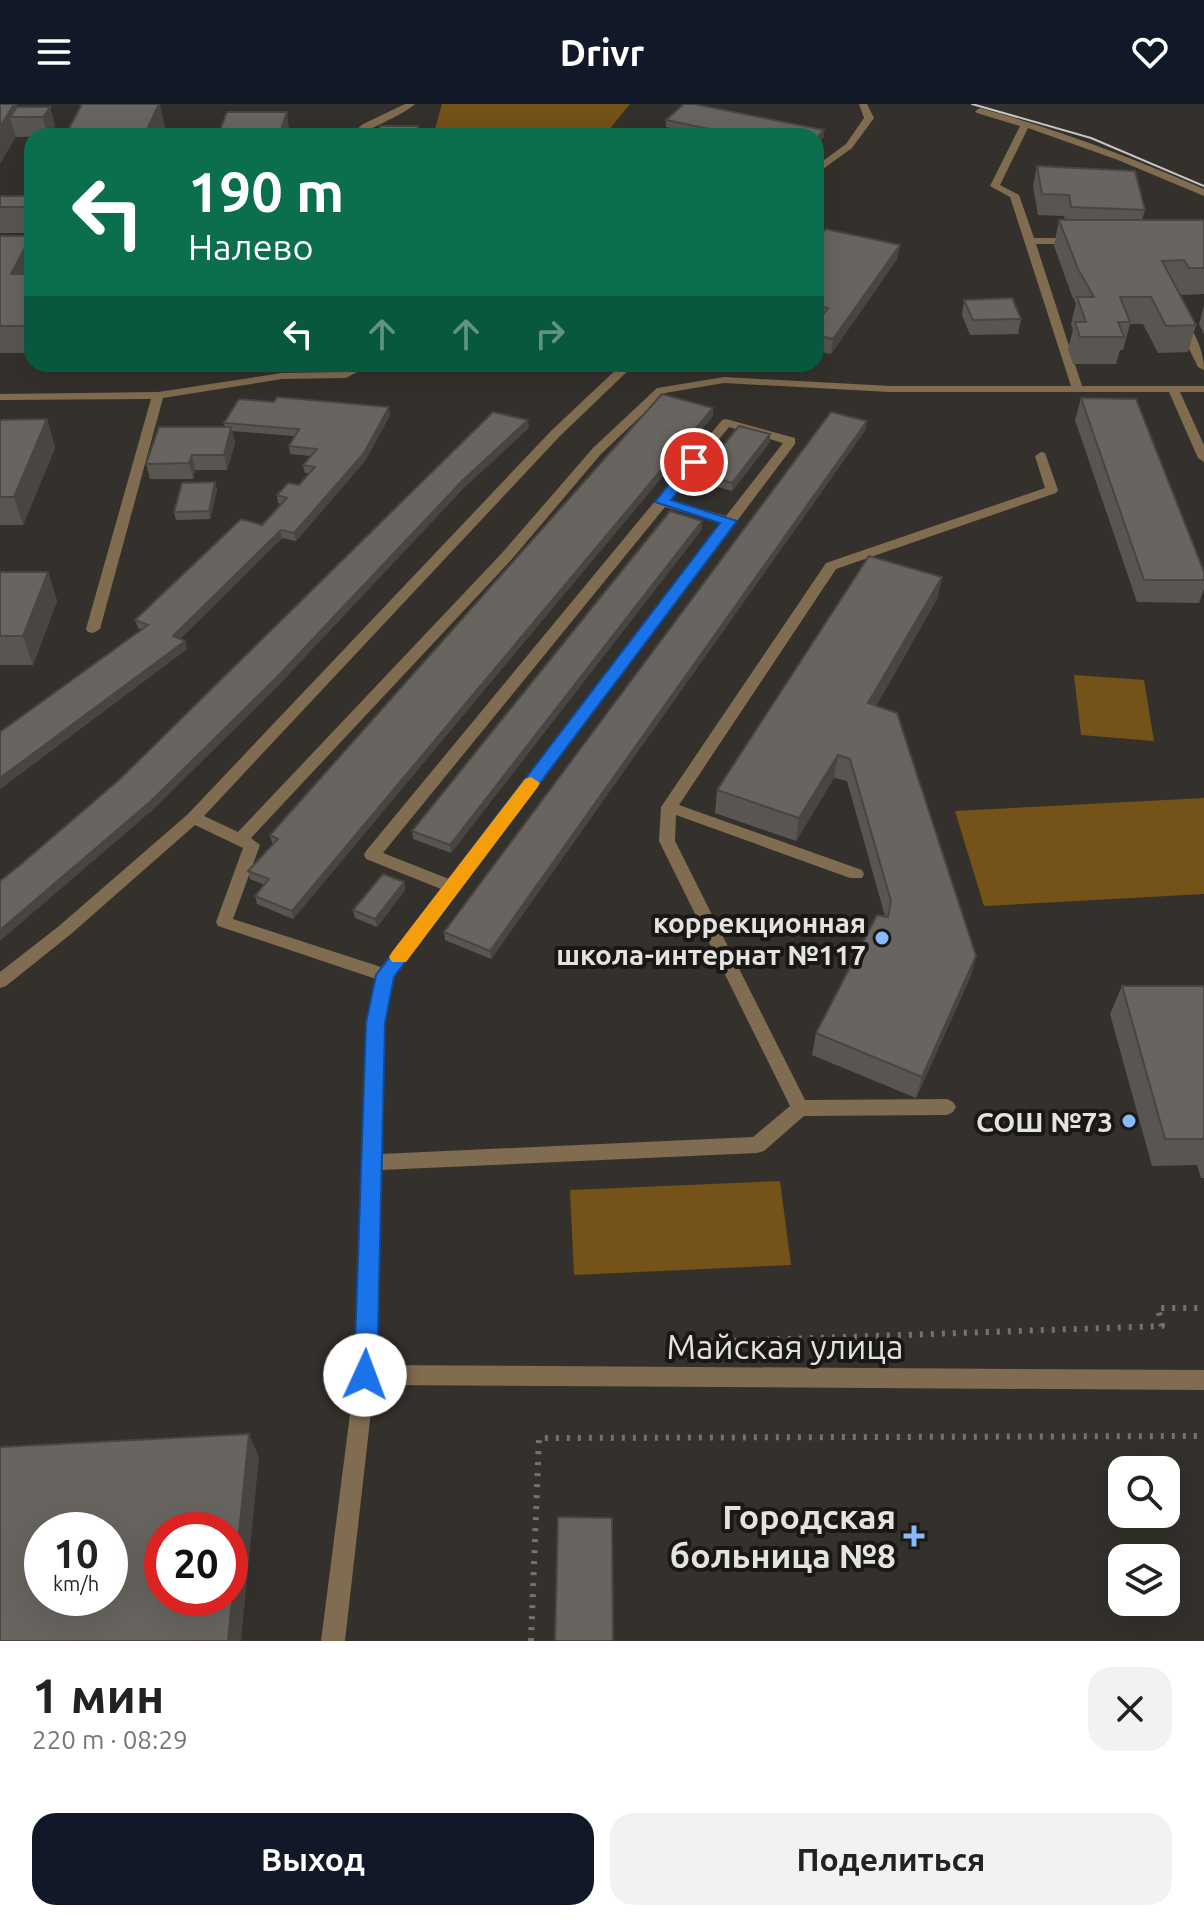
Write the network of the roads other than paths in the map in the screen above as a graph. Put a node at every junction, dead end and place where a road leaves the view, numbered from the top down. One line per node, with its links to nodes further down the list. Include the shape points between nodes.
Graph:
1 (411, 104): 5 (street, via 401,114)
2 (863, 104): 6 (street, via 869,118 849,146)
3 (980, 111): 4 (street)
4 (1026, 123): 7 (street); 8 (street, via 995,186 1014,195)
5 (360, 128)
6 (824, 165)
7 (1204, 193)
8 (1030, 241): 9 (street); 18 (street)
9 (1094, 241)
10 (1175, 311): 11 (street)
11 (1204, 367)
12 (273, 372): 19 (street)
13 (308, 372): 14 (street)
14 (351, 372)
15 (621, 372): 27 (street, via 555,434)
16 (1173, 389): 17 (street); 18 (street); 22 (street)
17 (1204, 389)
18 (1078, 390): 28 (street, via 890,389 724,380 661,390 597,451 507,556)
19 (158, 395): 20 (street); 25 (street)
20 (0, 397)
21 (1041, 456): 26 (street, via 1052,490 831,566)
22 (1204, 458)
23 (662, 502): 24 (street); 24 (street, via 726,423 791,441); 30 (street, via 372,855)
24 (729, 521): 30 (street)
25 (93, 629)
26 (669, 807): 29 (street); 34 (street, via 667,841)
27 (193, 818): 28 (street); 32 (street)
28 (240, 840): 31 (street, via 252,845 224,922)
29 (856, 874)
30 (453, 887): 31 (street)
31 (385, 975): 35 (street, via 376,1023)
32 (0, 981)
33 (947, 1107): 34 (street)
34 (800, 1108): 35 (street, via 757,1145)
35 (372, 1162): 36 (street)
36 (365, 1375): 37 (street, Майская улица); 38 (street)
37 (1204, 1380)
38 (333, 1641)

